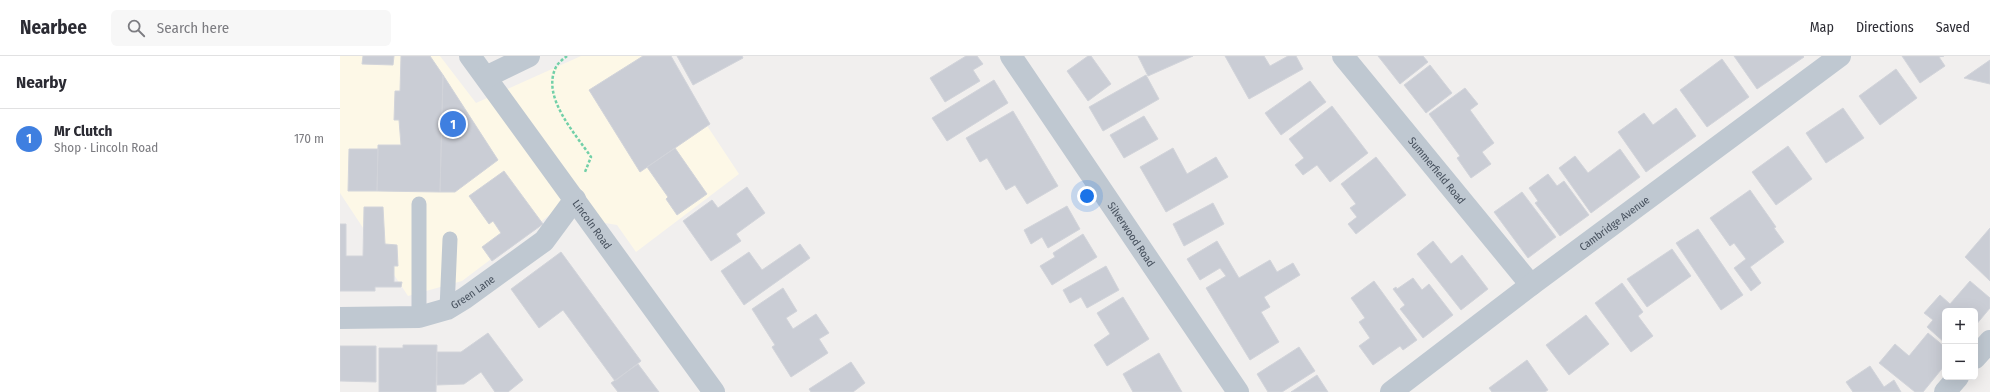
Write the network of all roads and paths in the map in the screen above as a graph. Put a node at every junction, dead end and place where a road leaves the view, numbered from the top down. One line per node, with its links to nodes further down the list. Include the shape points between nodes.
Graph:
1 (470, 56): 7 (street, Lincoln Road)
2 (529, 56): 7 (street)
3 (567, 56): 8 (path, via 556,66 552,92 555,103 591,157)
4 (1012, 56): 19 (street, Silverwood Road)
5 (1343, 56): 11 (street, Summerfield Road)
6 (1840, 56): 11 (street, Cambridge Avenue)
7 (486, 77): 8 (street, Lincoln Road)
8 (575, 199): 12 (street, Green Lane, via 544,241); 18 (street, Lincoln Road)
9 (419, 204): 13 (lane)
10 (450, 239): 12 (lane)
11 (1531, 285): 20 (street, Cambridge Avenue)
12 (447, 309): 13 (street, Green Lane)
13 (419, 317): 14 (street, Green Lane)
14 (340, 318)
15 (1990, 341): 16 (street)
16 (1978, 355)
17 (1955, 380): 21 (street)
18 (714, 392)
19 (1238, 392)
20 (1391, 392)
21 (1945, 392)

